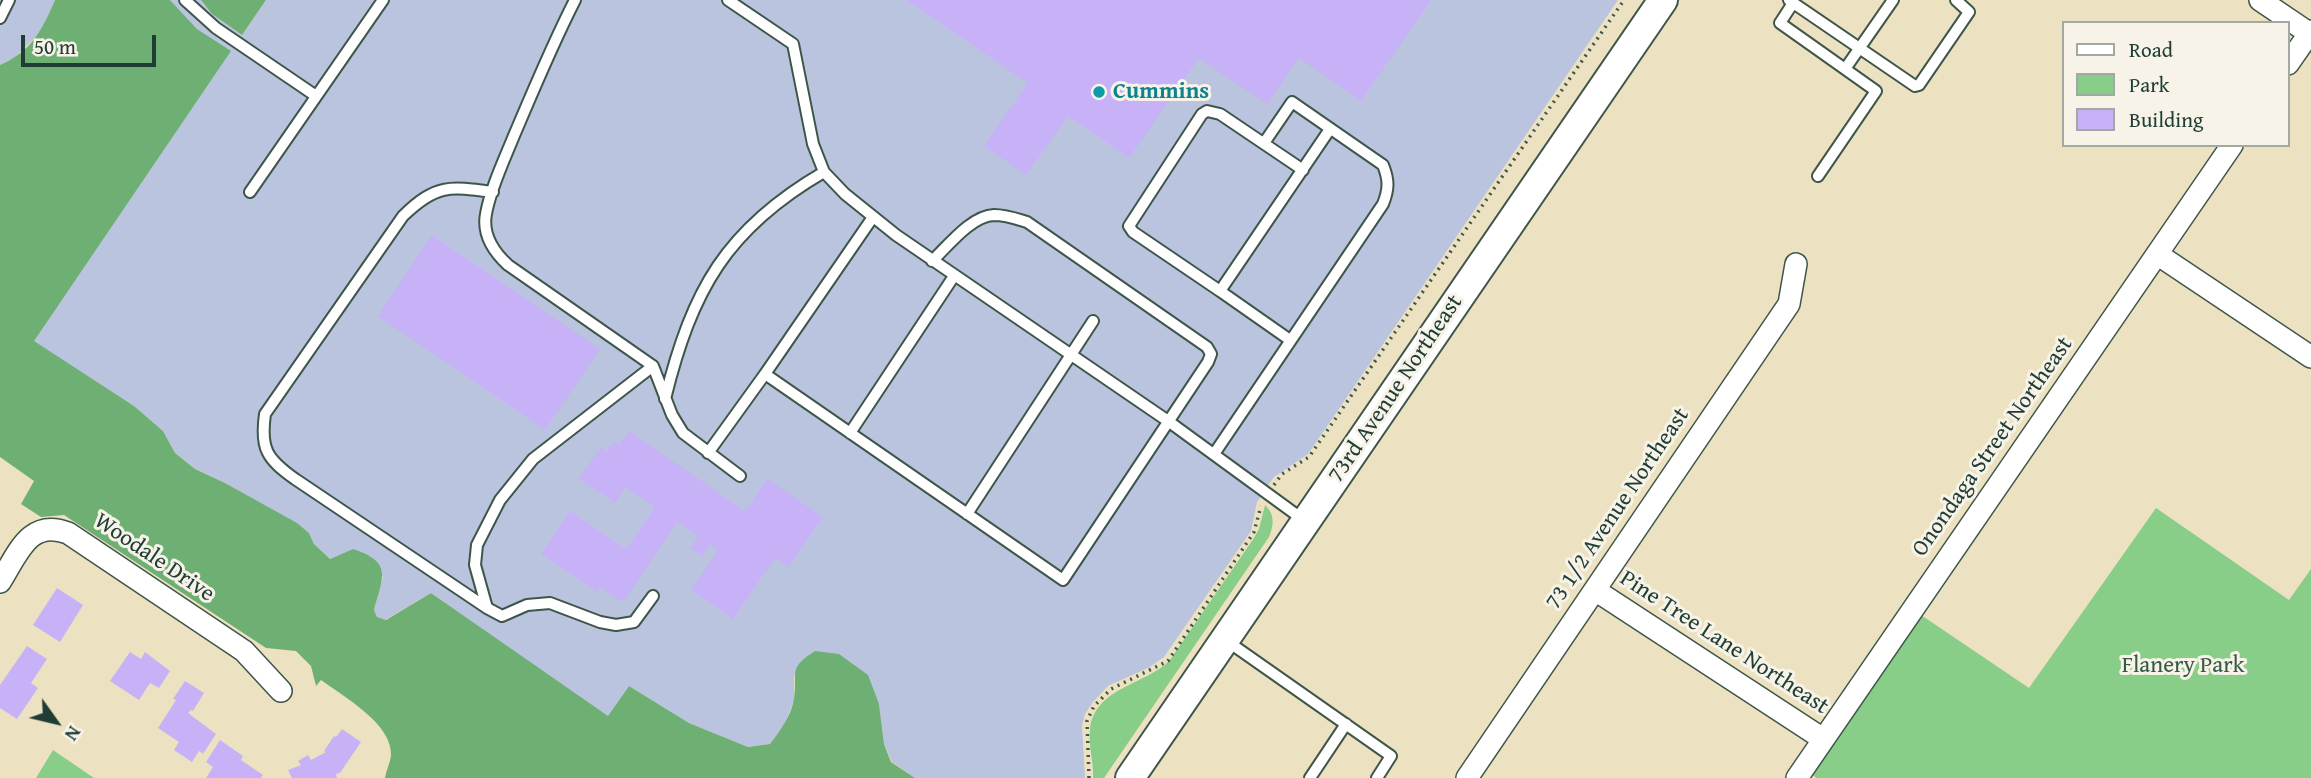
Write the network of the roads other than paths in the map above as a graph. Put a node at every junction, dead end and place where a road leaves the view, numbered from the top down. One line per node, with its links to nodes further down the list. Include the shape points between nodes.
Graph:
1 (9, 0): 11 (lane)
2 (185, 0): 16 (lane, via 216,28)
3 (383, 0): 16 (lane)
4 (575, 0): 24 (lane, via 548,53)
5 (728, 0): 21 (lane, via 793,44 813,144)
6 (1663, 0): 44 (street, 73rd Avenue Northeast)
7 (1893, 0): 13 (lane)
8 (1956, 0): 13 (lane, via 1969,12 1919,85)
9 (2260, 0): 12 (street)
10 (1791, 1): 13 (lane); 15 (lane, via 1780,23)
11 (0, 18)
12 (2310, 32): 14 (street)
13 (1860, 49): 15 (lane)
14 (2290, 61)
15 (1846, 69): 22 (lane, via 1876,91)
16 (316, 96): 23 (lane)
17 (1331, 129): 18 (lane, via 1292,102); 20 (lane); 32 (lane, via 1383,165 1388,191)
18 (1264, 144): 20 (lane); 30 (lane, via 1220,114 1202,114 1129,226)
19 (2231, 147): 26 (street, Onondaga Street Northeast)
20 (1303, 170): 30 (lane)
21 (824, 172): 25 (lane); 37 (lane, via 760,216 715,270 681,340)
22 (1818, 176)
23 (250, 192)
24 (493, 192): 35 (lane, via 485,215 495,254); 48 (lane, via 434,191 403,216 265,414 262,432 273,463)
25 (873, 217): 27 (lane); 36 (lane)
26 (2157, 254): 34 (street); 52 (street, Onondaga Street Northeast)
27 (932, 261): 29 (lane); 38 (lane, via 974,222 992,215 1027,222 1207,347 1208,362)
28 (1796, 264): 46 (street, 73 1/2 Avenue Northeast, via 1789,304)
29 (954, 276): 33 (lane); 39 (lane)
30 (1220, 291): 32 (lane)
31 (1093, 321): 33 (lane)
32 (1290, 340): 41 (lane)
33 (1072, 354): 38 (lane); 43 (lane)
34 (2311, 357)
35 (653, 366): 37 (lane); 48 (lane, via 533,459 500,500 477,545 475,565)
36 (765, 374): 39 (lane); 40 (lane)
37 (665, 399): 40 (lane, via 683,433)
38 (1168, 421): 41 (lane); 43 (lane, via 1063,580)
39 (850, 433): 43 (lane)
40 (708, 453): 42 (lane)
41 (1213, 454): 44 (lane)
42 (740, 476)
43 (967, 514)
44 (1306, 521): 49 (street, 73rd Avenue Northeast)
45 (0, 582): 50 (street, Woodale Drive, via 30,535 56,528 244,650)
46 (1595, 590): 52 (street, Pine Tree Lane Northeast); 56 (street, 73 1/2 Avenue Northeast)
47 (653, 596): 48 (lane, via 634,622 616,625 550,603 527,604 502,616)
48 (486, 608)
49 (1225, 639): 51 (lane); 53 (street, 73rd Avenue Northeast)
50 (281, 691)
51 (1346, 724): 54 (lane); 55 (lane, via 1391,756)
52 (1823, 740): 57 (street, Onondaga Street Northeast)
53 (1130, 778)
54 (1310, 778)
55 (1377, 778)
56 (1467, 778)
57 (1797, 778)

